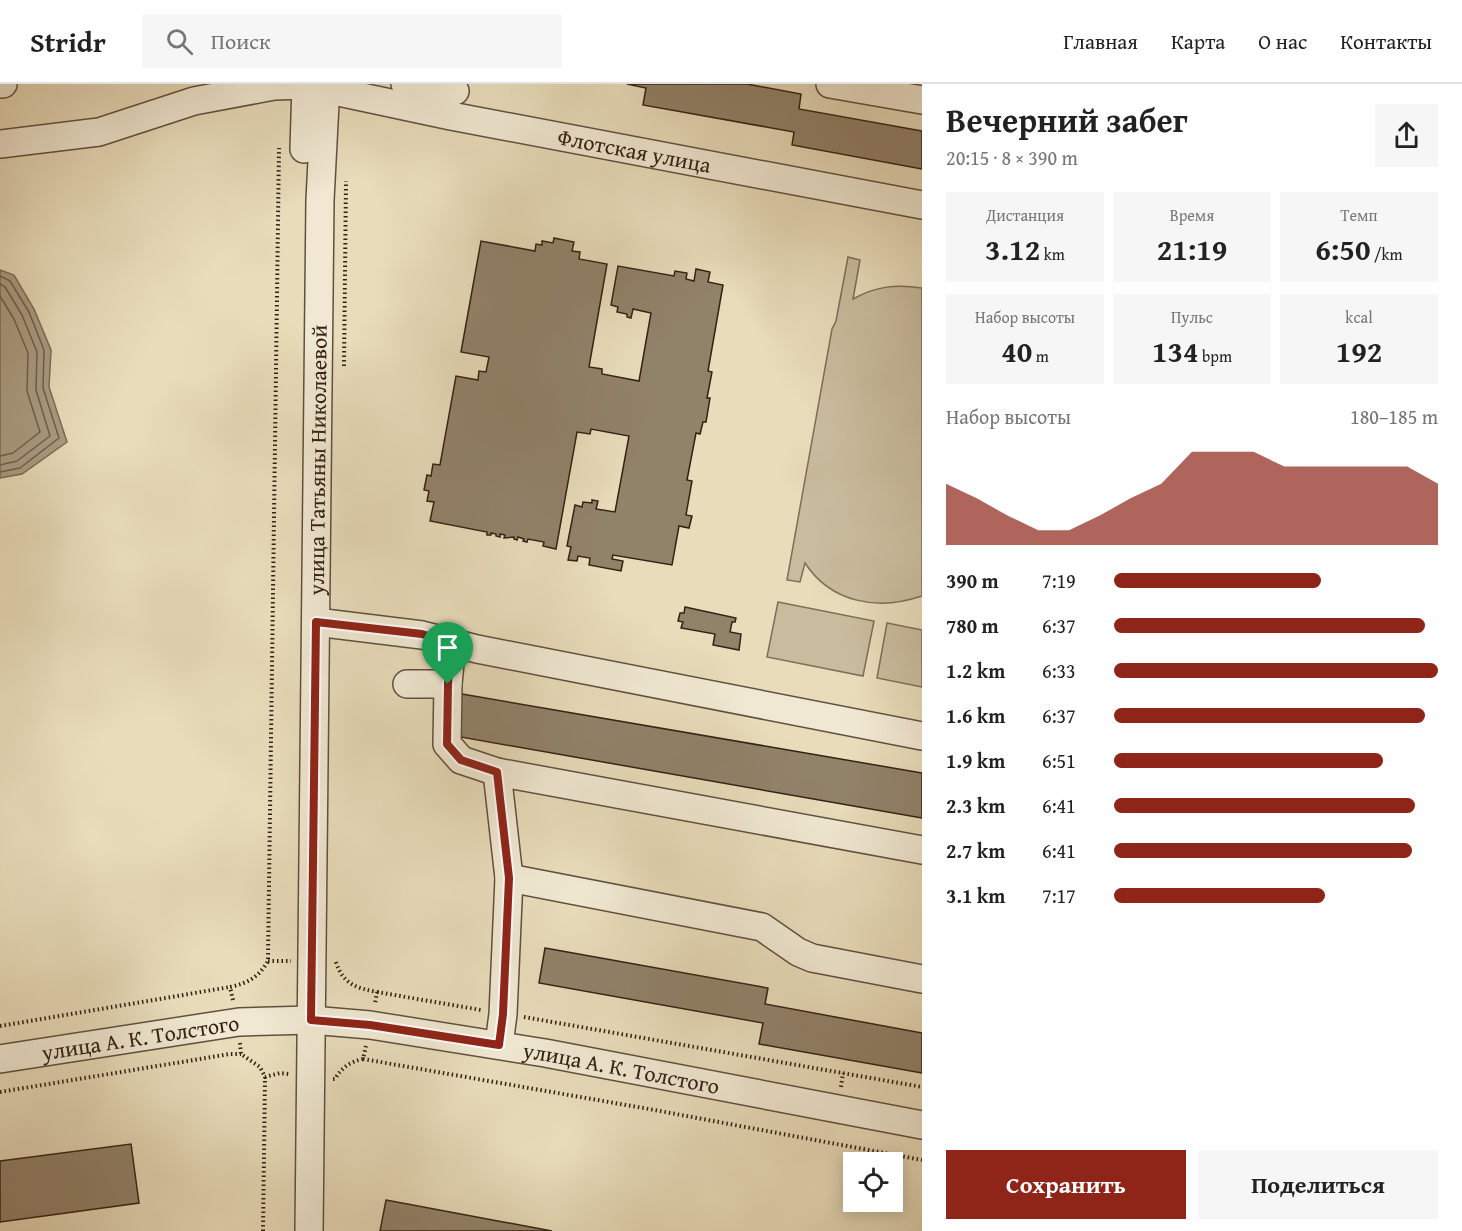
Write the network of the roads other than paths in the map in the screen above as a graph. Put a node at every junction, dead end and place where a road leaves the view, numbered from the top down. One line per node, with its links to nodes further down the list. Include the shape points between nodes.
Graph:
1 (405, 84): 5 (street)
2 (830, 84): 6 (street)
3 (274, 85): 4 (street, Флотская улица); 7 (street, Флотская улица, via 194,101 99,132)
4 (322, 87): 5 (street, Флотская улица); 9 (street, улица Татьяны Николаевой); 18 (street, улица Татьяны Николаевой)
5 (454, 97): 8 (street, Флотская улица)
6 (922, 100)
7 (0, 144)
8 (922, 206)
9 (316, 622): 10 (street, via 422,634); 18 (street, улица Татьяны Николаевой)
10 (452, 643): 12 (street); 13 (street)
11 (407, 684): 12 (street)
12 (448, 684): 14 (street, via 447,744 461,760)
13 (922, 736)
14 (497, 772): 15 (street); 16 (street)
15 (922, 850)
16 (509, 878): 17 (street, via 762,927 812,958); 19 (street)
17 (922, 979)
18 (302, 1020): 19 (street, улица А. К. Толстого, via 370,1025); 20 (street, улица А. К. Толстого, via 239,1022); 22 (street, улица Татьяны Николаевой); 23 (street, улица Татьяны Николаевой)
19 (499, 1045): 21 (street, улица А. К. Толстого)
20 (0, 1059)
21 (922, 1125)
22 (290, 1231)
23 (309, 1231)

